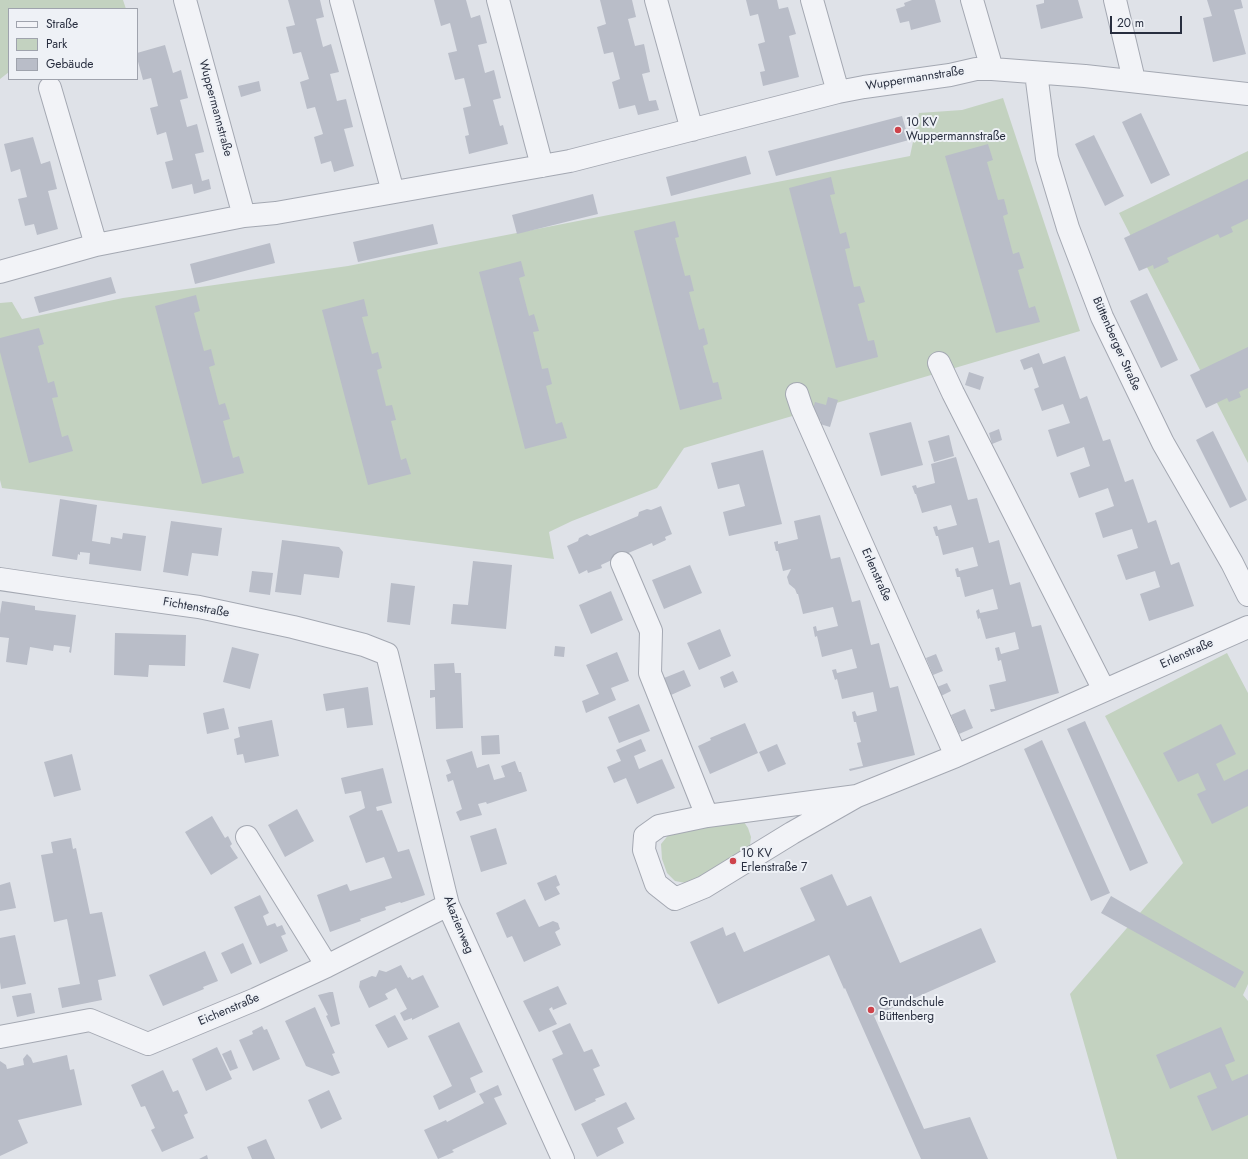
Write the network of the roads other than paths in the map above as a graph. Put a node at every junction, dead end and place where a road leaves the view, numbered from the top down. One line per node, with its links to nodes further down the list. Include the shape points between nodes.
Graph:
1 (185, 0): 17 (street, Wuppermannstraße)
2 (341, 0): 16 (street)
3 (498, 0): 15 (street)
4 (656, 0): 14 (street)
5 (812, 0): 12 (street)
6 (972, 0): 8 (street)
7 (1115, 0): 10 (street)
8 (992, 69): 9 (street, Wuppermannstraße); 12 (street, Wuppermannstraße, via 976,69 950,76)
9 (1036, 72): 10 (street, Wuppermannstraße); 24 (street, Büttenberger Straße, via 1047,158 1068,228 1102,317 1162,443 1232,563)
10 (1134, 80): 13 (street, Wuppermannstraße)
11 (50, 88): 18 (street)
12 (838, 92): 14 (street, Wuppermannstraße)
13 (1248, 94)
14 (692, 130): 15 (street, Wuppermannstraße)
15 (542, 166): 16 (street, Wuppermannstraße)
16 (393, 192): 17 (street, Wuppermannstraße, via 276,213)
17 (244, 216): 18 (street, Wuppermannstraße)
18 (96, 245): 19 (street, Wuppermannstraße)
19 (0, 272)
20 (939, 363): 27 (street)
21 (797, 394): 28 (street, Erlenstraße)
22 (622, 563): 30 (street, via 651,630 650,673)
23 (0, 579): 26 (street, Fichtenstraße, via 200,607 293,627 364,645)
24 (1248, 596)
25 (1248, 627): 27 (street, Erlenstraße)
26 (387, 654): 32 (street, Akazienweg)
27 (1104, 690): 28 (street, Erlenstraße)
28 (956, 756): 29 (street, Erlenstraße)
29 (857, 796): 30 (street, Erlenstraße); 30 (street, Erlenstraße, via 704,887 675,899 656,884 644,850 645,836 659,826)
30 (707, 816)
31 (247, 837): 33 (street)
32 (448, 905): 33 (street, Eichenstraße); 35 (street, Akazienweg)
33 (327, 966): 34 (street, Eichenstraße, via 148,1044 90,1020)
34 (0, 1037)
35 (563, 1159)

